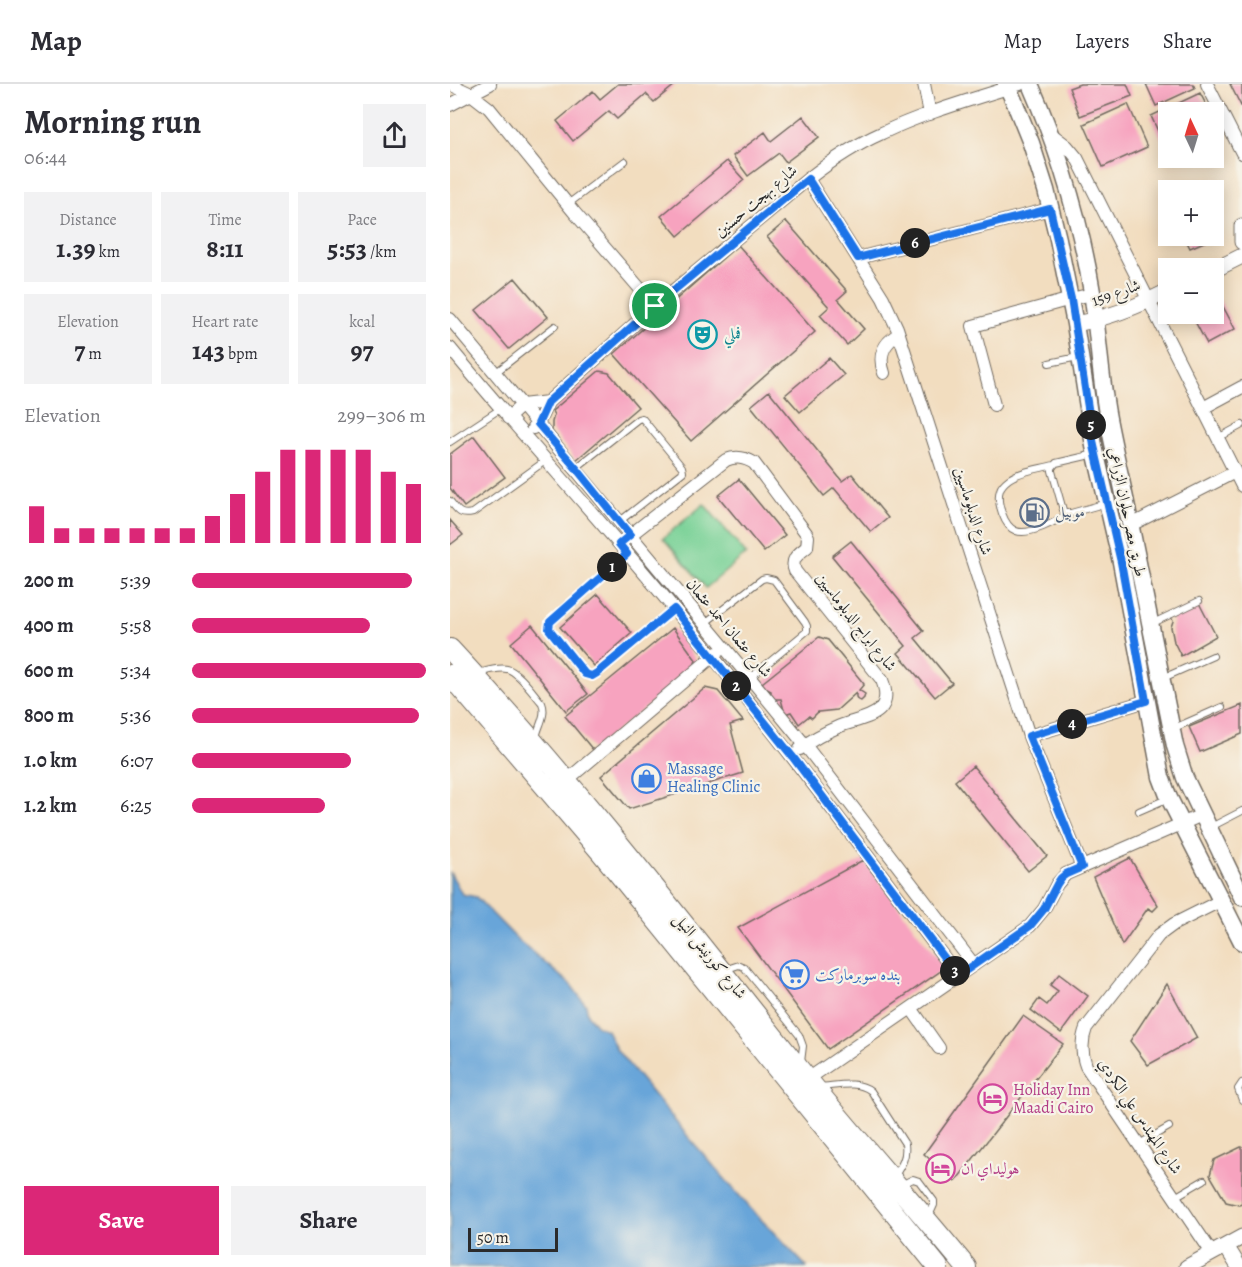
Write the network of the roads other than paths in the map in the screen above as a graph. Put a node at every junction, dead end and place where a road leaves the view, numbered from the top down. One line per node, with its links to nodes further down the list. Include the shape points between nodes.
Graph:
1 (490, 84): 7 (street)
2 (924, 84): 9 (street)
3 (1030, 84): 10 (main road, طريق مصر حلوان الزراعي)
4 (1207, 84): 11 (street)
5 (1011, 85): 9 (street, شارع بهجت حسنين); 15 (main road, طريق مصر حلوان الزراعي)
6 (454, 86): 7 (street)
7 (471, 94): 8 (street); 14 (street, via 489,108)
8 (450, 105)
9 (930, 114): 13 (street, شارع بهجت حسنين, via 855,146)
10 (1050, 133): 21 (main road, طريق مصر حلوان الزراعي, via 1075,212); 24 (street, via 1077,158)
11 (1242, 153)
12 (625, 160): 14 (lane)
13 (808, 179): 19 (street, شارع الدبلوماسيين); 25 (street, شارع بهجت حسنين)
14 (568, 204): 25 (street)
15 (1050, 209): 19 (street); 23 (main road, طريق مصر حلوان الزراعي)
16 (1242, 226): 17 (street)
17 (1242, 242)
18 (1242, 256): 20 (street)
19 (858, 258): 30 (street, شارع الدبلوماسيين, via 891,313)
20 (1224, 265)
21 (1092, 294): 23 (street); 27 (main road, طريق مصر حلوان الزراعي)
22 (1158, 296): 24 (street, شارع 159)
23 (1071, 299): 28 (main road, طريق مصر حلوان الزراعي); 39 (street, via 973,326)
24 (1148, 301): 27 (street, شارع 159); 40 (street)
25 (655, 306): 37 (street, شارع بهجت حسنين)
26 (450, 319): 34 (street, شارع عثمان احمد عثمان)
27 (1096, 320): 28 (street, شارع 159); 57 (main road, طريق مصر حلوان الزراعي, via 1107,410)
28 (1075, 324): 32 (main road, طريق مصر حلوان الزراعي)
29 (555, 326): 34 (lane)
30 (898, 334): 35 (street, via 883,350); 75 (street, شارع الدبلوماسيين)
31 (450, 348): 41 (street, شارع عثمان احمد عثمان)
32 (1080, 356): 33 (lane); 47 (main road, طريق مصر حلوان الزراعي)
33 (1049, 363)
34 (495, 373): 38 (street, شارع عثمان احمد عثمان)
35 (884, 373)
36 (1242, 387): 40 (street)
37 (548, 402): 38 (street); 42 (street, شارع بهجت حسنين)
38 (522, 405): 41 (street); 42 (street, شارع عثمان احمد عثمان)
39 (994, 405)
40 (1203, 408): 45 (street)
41 (504, 413): 44 (street, شارع عثمان احمد عثمان); 46 (lane)
42 (538, 424): 44 (street); 50 (street, شارع عثمان احمد عثمان)
43 (1242, 425): 45 (lane)
44 (524, 436): 48 (street, شارع عثمان احمد عثمان)
45 (1218, 438): 51 (street)
46 (450, 442)
47 (1096, 454): 49 (lane); 54 (main road, طريق مصر حلوان الزراعي)
48 (545, 461): 53 (lane, via 473,513 458,511); 59 (street, شارع عثمان احمد عثمان)
49 (1053, 465): 55 (lane, via 1063,510); 55 (lane, via 1015,475 1002,486 999,500 1004,520 1014,531 1021,532 1058,521)
50 (576, 468): 56 (street, شارع عثمان احمد عثمان); 56 (lane, via 640,418 682,467 681,474)
51 (1235, 472): 52 (street); 57 (street)
52 (1242, 486)
53 (450, 501)
54 (1107, 503): 55 (lane); 72 (main road, طريق مصر حلوان الزراعي)
55 (1068, 513)
56 (619, 522): 58 (street, شارع عثمان احمد عثمان)
57 (1131, 525): 63 (main road, طريق مصر حلوان الزراعي)
58 (630, 535): 59 (street, شارع ابراج الدبلوماسيين); 62 (street, شارع عثمان احمد عثمان); 77 (street, شارع ابراج الدبلوماسيين, via 726,460 743,458 754,463 808,537 807,547 793,561 795,571 885,688 884,704 873,716 828,732)
59 (623, 549): 61 (street, شارع عثمان احمد عثمان); 61 (lane, via 549,624 550,631 585,674 597,673)
60 (1199, 601): 63 (lane)
61 (674, 609): 67 (street, شارع عثمان احمد عثمان)
62 (705, 623): 64 (street, شارع عثمان احمد عثمان); 70 (lane, via 762,579 774,580 805,622 807,631)
63 (1150, 624): 71 (main road, طريق مصر حلوان الزراعي)
64 (724, 647): 67 (street); 70 (street, شارع عثمان احمد عثمان)
65 (450, 649): 68 (highway, شارع كورنيش النيل)
66 (1213, 656): 71 (lane)
67 (713, 657): 78 (street, شارع عثمان احمد عثمان); 79 (street)
68 (474, 674): 76 (highway, شارع كورنيش النيل); 76 (lane, via 507,669 542,703 544,714)
69 (450, 675): 106 (highway, شارع كورنيش النيل, via 601,852)
70 (750, 678): 77 (street, شارع عثمان احمد عثمان)
71 (1162, 679): 74 (main road, طريق مصر حلوان الزراعي)
72 (1146, 701): 75 (street); 80 (main road, طريق مصر حلوان الزراعي)
73 (1222, 707): 74 (lane)
74 (1172, 729): 83 (main road, طريق مصر حلوان الزراعي, via 1182,770)
75 (1029, 736): 87 (street, شارع الدبلوماسيين)
76 (535, 745): 79 (highway, شارع كورنيش النيل)
77 (805, 746): 78 (street, شارع ابراج الدبلوماسيين); 85 (street, شارع عثمان احمد عثمان)
78 (792, 756): 86 (street, شارع عثمان احمد عثمان)
79 (566, 781): 95 (highway, شارع كورنيش النيل)
80 (1168, 798): 81 (lane); 84 (main road, طريق مصر حلوان الزراعي)
81 (1139, 811)
82 (1242, 811): 83 (lane)
83 (1205, 822): 84 (street); 88 (main road, طريق مصر حلوان الزراعي)
84 (1181, 824): 87 (street); 89 (main road, طريق مصر حلوان الزراعي)
85 (887, 851): 86 (street); 91 (street, شارع عثمان احمد عثمان)
86 (872, 861): 92 (street, شارع عثمان احمد عثمان)
87 (1082, 867): 91 (street, via 1061,878 1030,926)
88 (1241, 895)
89 (1220, 901): 90 (main road, طريق مصر حلوان الزراعي); 99 (street, شارع المهندس علي الكردي, via 1159,935 1083,1037 1081,1047 1086,1066)
90 (1242, 942)
91 (974, 965): 92 (street)
92 (958, 976): 93 (street)
93 (910, 1008): 94 (street); 95 (street)
94 (939, 1048)
95 (807, 1078): 101 (highway, شارع كورنيش النيل); 101 (lane, via 856,1084 871,1091 905,1144 905,1160)
96 (1242, 1083): 97 (lane, via 1238,1089)
97 (1242, 1100)
98 (1169, 1127): 99 (lane)
99 (1139, 1145): 102 (street, شارع المهندس علي الكردي)
100 (1204, 1180): 102 (lane)
101 (896, 1183): 107 (highway, شارع كورنيش النيل)
102 (1174, 1197): 105 (street, شارع المهندس علي الكردي)
103 (1242, 1237): 104 (street)
104 (1226, 1246): 105 (street); 109 (street)
105 (1212, 1253): 108 (street)
106 (938, 1267)
107 (966, 1267)
108 (1187, 1267)
109 (1239, 1267)

